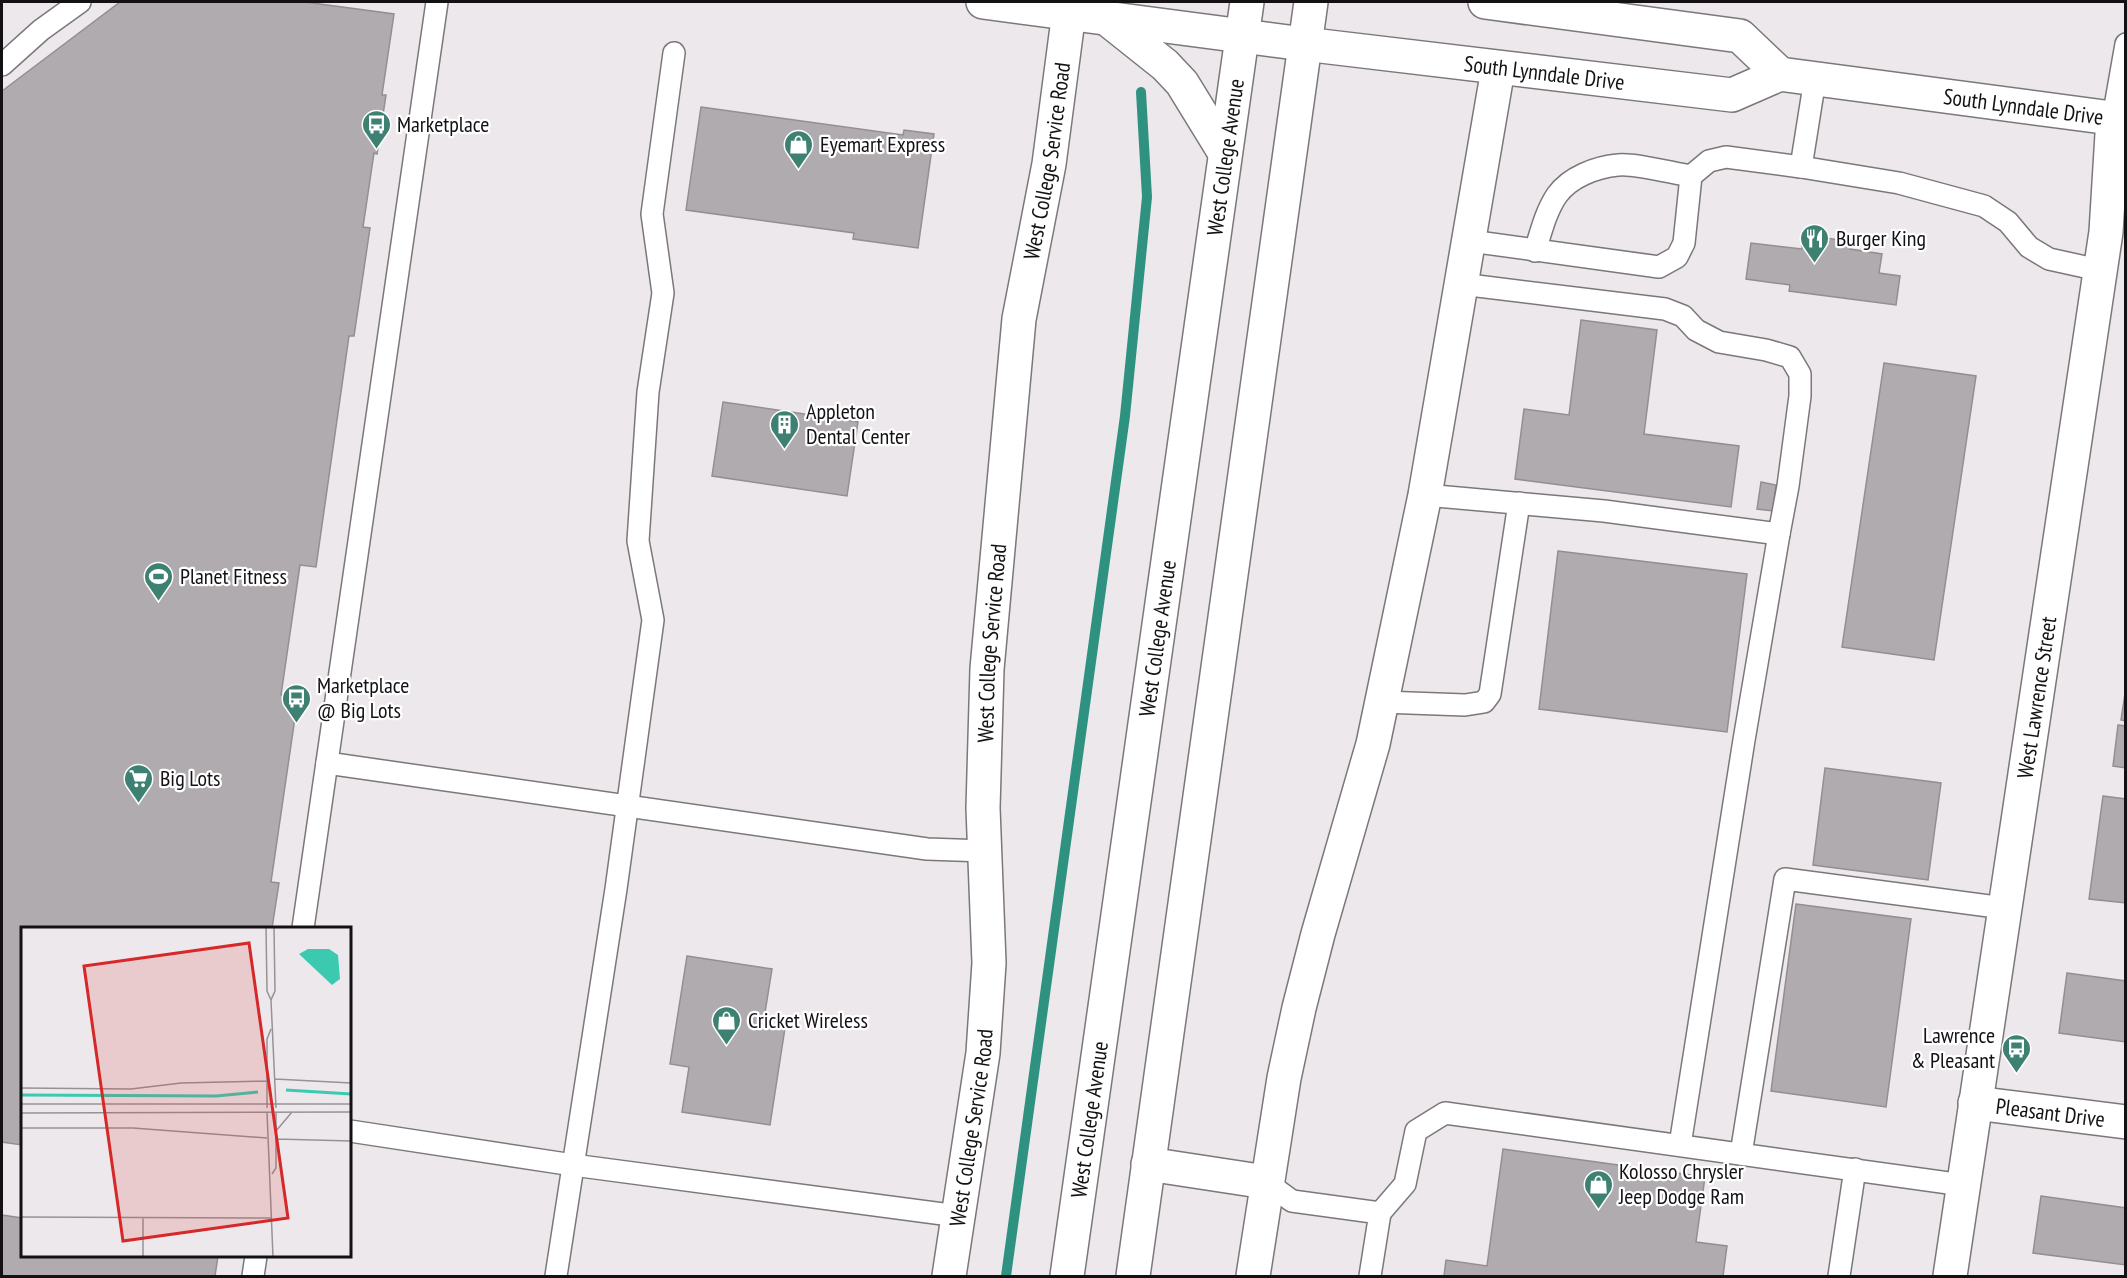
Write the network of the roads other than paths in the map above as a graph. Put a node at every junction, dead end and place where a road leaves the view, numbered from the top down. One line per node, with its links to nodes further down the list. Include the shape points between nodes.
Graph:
1 (80, 2): 13 (lane)
2 (437, 2): 29 (lane)
3 (983, 2): 7 (street, South Lynndale Drive)
4 (1247, 2): 9 (street, West College Avenue)
5 (1311, 2): 10 (street)
6 (1505, 3): 15 (street, via 1740,36)
7 (1069, 12): 8 (street, South Lynndale Drive); 31 (street, West College Service Road, via 1049,164 1019,319 987,669)
8 (1106, 18): 9 (street, South Lynndale Drive); 18 (street, via 1182,83)
9 (1243, 36): 10 (street, South Lynndale Drive); 18 (street, West College Avenue)
10 (1304, 44): 14 (street, South Lynndale Drive); 39 (street)
11 (2126, 44): 17 (lane)
12 (674, 53): 30 (lane, via 652,214 663,293 648,392 638,541 653,620)
13 (2, 64)
14 (1498, 69): 15 (street, South Lynndale Drive, via 1732,95); 21 (street)
15 (1780, 74): 16 (street, South Lynndale Drive)
16 (1815, 79): 17 (street, South Lynndale Drive); 19 (lane)
17 (2119, 119): 23 (street, West Lawrence Street)
18 (1225, 153): 50 (street, West College Avenue)
19 (1801, 167): 20 (lane, via 1726,157 1709,161); 23 (lane, via 1899,183 1984,206 2008,222 2028,247 2049,259)
20 (1691, 176): 22 (lane, via 1619,165 1593,170 1570,181 1548,212); 22 (lane, via 1684,243 1677,257 1659,267)
21 (1470, 241): 22 (lane); 24 (street)
22 (1535, 251)
23 (2099, 270): 32 (street, West Lawrence Street)
24 (1461, 284): 25 (street); 27 (lane, via 1665,309 1683,316 1696,330 1719,342 1790,357 1800,374 1800,396)
25 (1425, 495): 26 (lane); 28 (street)
26 (1519, 503): 27 (lane); 28 (lane, via 1490,694 1484,702 1465,705)
27 (1779, 534): 37 (lane)
28 (1382, 702): 42 (street, via 1299,1008)
29 (327, 763): 30 (lane); 33 (lane)
30 (627, 808): 31 (lane, via 927,849); 40 (lane)
31 (984, 851): 45 (street, West College Service Road, via 989,963 983,1053)
32 (2004, 908): 34 (street, West Lawrence Street); 38 (lane, via 1785,879)
33 (303, 927)
34 (1975, 1103): 35 (street, Pleasant Drive); 43 (street, West Lawrence Street)
35 (2126, 1122)
36 (351, 1131): 40 (lane)
37 (1680, 1145): 38 (lane); 44 (lane, via 1445,1113 1416,1131 1405,1184)
38 (1741, 1154): 41 (lane)
39 (1148, 1164): 42 (street); 51 (street)
40 (573, 1165): 45 (lane); 48 (lane)
41 (1855, 1169): 43 (lane); 54 (lane)
42 (1266, 1182): 44 (lane, via 1292,1201); 52 (street)
43 (1963, 1185): 55 (street, West Lawrence Street)
44 (1380, 1213): 53 (lane)
45 (958, 1216): 49 (street, West College Service Road)
46 (256, 1257): 47 (lane)
47 (253, 1276)
48 (556, 1276)
49 (949, 1276)
50 (1067, 1276)
51 (1133, 1276)
52 (1253, 1276)
53 (1370, 1276)
54 (1839, 1276)
55 (1950, 1276)

